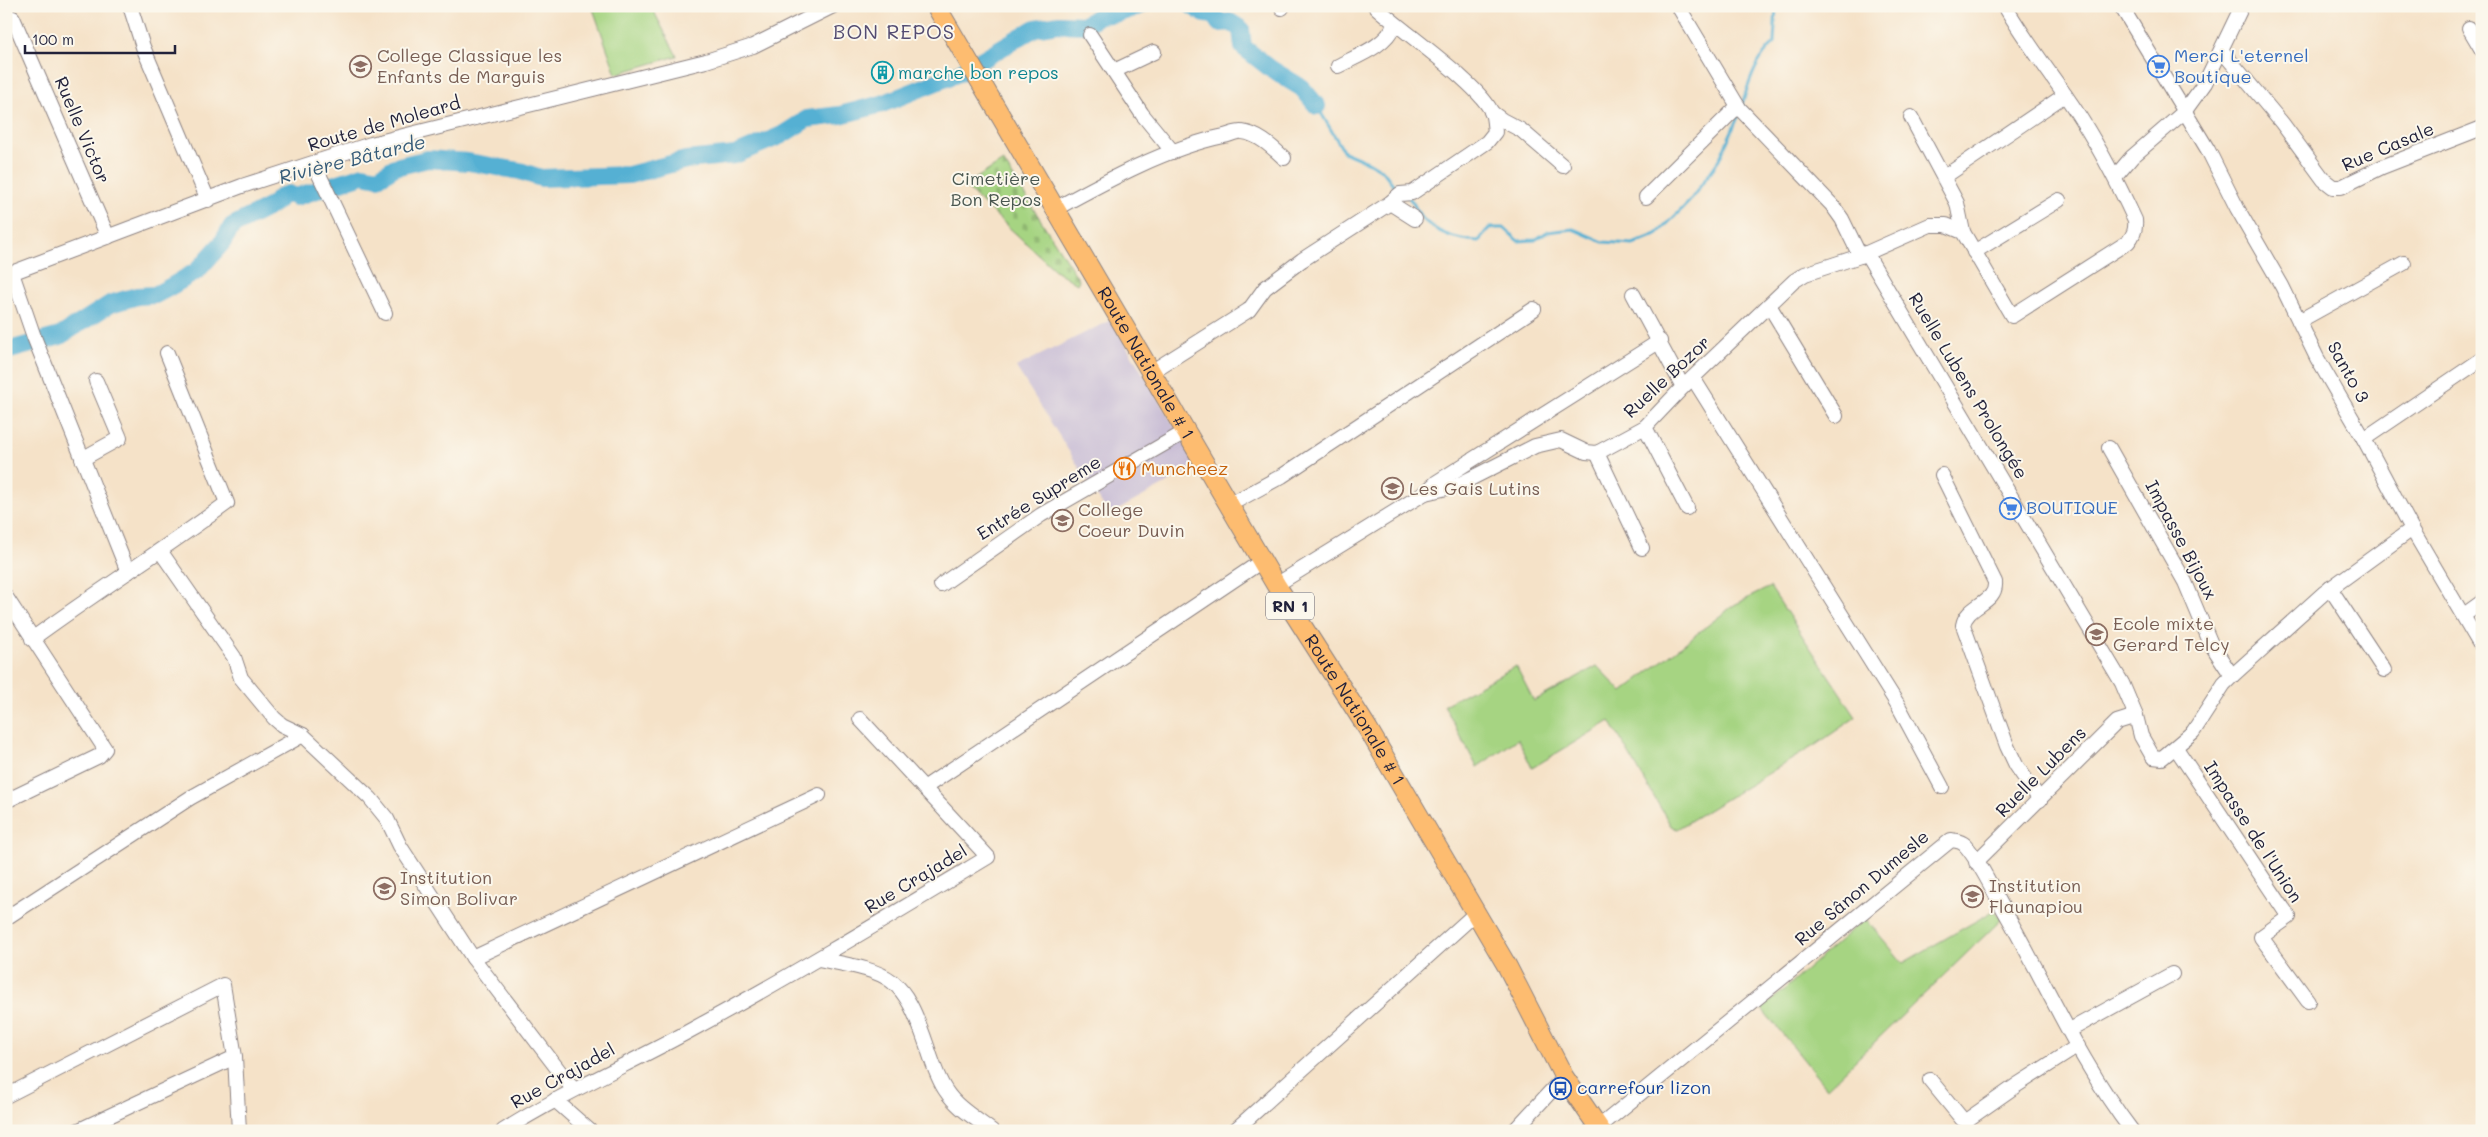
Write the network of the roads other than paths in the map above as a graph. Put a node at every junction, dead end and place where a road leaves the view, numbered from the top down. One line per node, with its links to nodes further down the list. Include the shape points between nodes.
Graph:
1 (130, 6): 33 (street, via 143,48)
2 (833, 6): 29 (street, Route de Moleard, via 753,46 706,61 371,144)
3 (936, 6): 36 (main road, Route Nationale # 1 / RN 1)
4 (1375, 6): 10 (street)
5 (1678, 6): 19 (street, Ruelle Lubens Prolongée)
6 (2005, 6): 18 (street)
7 (2121, 6): 21 (street, Santo 3)
8 (2242, 6): 14 (street)
9 (6, 22): 39 (street, Ruelle Victor, via 13,18)
10 (1394, 25): 16 (street, via 1391,34 1383,41); 20 (street, via 1475,89)
11 (2469, 28): 13 (street)
12 (1090, 35): 17 (street)
13 (2482, 50)
14 (2222, 51): 21 (street); 24 (street, Rue Casale, via 2324,180 2333,187 2341,187 2382,167)
15 (1154, 52): 17 (street)
16 (1338, 66)
17 (1114, 71): 26 (street, via 1142,114)
18 (2065, 95): 30 (street); 31 (street)
19 (1738, 107): 32 (street); 41 (street, Ruelle Lubens Prolongée, via 1832,205)
20 (1492, 112): 23 (street); 25 (street)
21 (2184, 112): 31 (street, via 2132,157); 48 (street, Santo 3, via 2208,150)
22 (1911, 117): 30 (street)
23 (1512, 124): 25 (street); 28 (street)
24 (2482, 128)
25 (1495, 132): 35 (street, via 1487,142 1412,193 1400,194)
26 (1173, 152): 27 (street, via 1242,132 1267,142); 36 (street)
27 (1284, 158)
28 (1563, 166)
29 (317, 170): 33 (street, Route de Moleard, via 242,186); 47 (street)
30 (1944, 177): 38 (street, via 1957,203)
31 (2115, 177): 40 (street, via 2135,220 2133,236 2012,316)
32 (1646, 196)
33 (208, 200): 39 (street, Route de Moleard)
34 (2059, 200): 40 (street)
35 (1390, 203): 37 (street); 52 (street, via 1302,260 1266,288 1249,310)
36 (1055, 209): 52 (main road, Route Nationale # 1 / RN 1)
37 (1414, 219)
38 (1963, 232): 40 (street); 41 (street, Ruelle Bozor, via 1946,225 1930,225)
39 (108, 237): 43 (street, Route de Moleard)
40 (1974, 252)
41 (1863, 254): 45 (street, Ruelle Bozor, via 1799,277); 81 (street, Ruelle Lubens Prolongée, via 2112,665)
42 (2404, 263): 48 (street)
43 (9, 274): 61 (street)
44 (1633, 294): 49 (street)
45 (1770, 305): 54 (street, Ruelle Bozor); 55 (street)
46 (1534, 309): 64 (street, via 1282,476)
47 (385, 313)
48 (2299, 321): 58 (street, Santo 3)
49 (1660, 341): 54 (street); 63 (street, via 1437,482)
50 (168, 353): 68 (street, via 227,503)
51 (2482, 359): 58 (street)
52 (1151, 372): 57 (main road, Route Nationale # 1 / RN 1)
53 (96, 381): 61 (street, via 120,438)
54 (1688, 383): 56 (street, Ruelle Bozor); 85 (street, via 1898,705)
55 (1836, 416)
56 (1645, 427): 60 (street, Ruelle Bozor); 65 (street)
57 (1185, 432): 64 (main road, Route Nationale # 1 / RN 1); 71 (street, Entrée Supreme, via 1041,515)
58 (2364, 439): 66 (street, Santo 3)
59 (2110, 448): 80 (street, Impasse Bijoux, via 2185,582 2211,644)
60 (1597, 454): 63 (street, via 1561,440 1549,442 1456,486); 67 (street)
61 (82, 459): 70 (street)
62 (1942, 475): 88 (street, via 1995,582 1996,590 1992,596 1967,613 1963,625 2007,746)
63 (1425, 493): 72 (street)
64 (1229, 505): 69 (main road, Route Nationale # 1 / RN 1)
65 (1687, 508)
66 (2412, 529): 73 (street, Ruelle Lubens Prolongée); 76 (street, Santo 3)
67 (1642, 548)
68 (161, 552): 70 (street); 83 (street, via 234,657 241,678 274,718)
69 (1262, 561): 72 (main road, Route Nationale # 1 / RN 1); 86 (street)
70 (128, 572): 77 (street)
71 (941, 585)
72 (1276, 585): 91 (main road, Route Nationale # 1 / RN 1, via 1368,729)
73 (2330, 588): 79 (street); 80 (street, Ruelle Lubens Prolongée)
74 (6, 597): 77 (street)
75 (2482, 602): 76 (street)
76 (2464, 615): 78 (street, Santo 3)
77 (32, 639): 89 (street, via 105,749 100,756)
78 (2482, 648)
79 (2384, 670)
80 (2232, 676): 84 (street, Ruelle Lubens Prolongée, via 2193,732)
81 (2136, 716): 84 (street, Ruelle Lubens Prolongée, via 2141,736 2153,757 2162,758); 88 (street, Ruelle Lubens, via 2117,722)
82 (860, 719): 86 (street)
83 (303, 735): 92 (street, via 190,798); 93 (street, via 370,798 387,819 400,846)
84 (2176, 748): 96 (street, Impasse de l'Union, via 2288,917 2261,937)
85 (1942, 787)
86 (924, 788): 94 (street, Rue Crajadel, via 988,857)
87 (819, 795): 93 (street)
88 (2040, 800): 90 (street, Ruelle Lubens)
89 (6, 801)
90 (1976, 862): 97 (street, Rue Sânon Dumesle); 105 (street, Rue Sânon Dumesle, via 1960,841 1951,840 1944,844)
91 (1476, 913): 100 (main road, Route Nationale # 1 / RN 1); 112 (street)
92 (6, 918)
93 (473, 958): 102 (street)
94 (818, 959): 102 (street, Rue Crajadel, via 687,1032); 111 (street, via 883,975 902,989 914,1008 938,1078 947,1093)
95 (2172, 974): 97 (street)
96 (2308, 1001)
97 (2070, 1030): 98 (street, Rue Sânon Dumesle)
98 (2078, 1046): 101 (street, via 1967,1120 1962,1119); 106 (street, Rue Sânon Dumesle)
99 (235, 1057): 103 (street, via 224,985); 107 (street); 108 (street)
100 (1564, 1077): 105 (main road, Route Nationale # 1 / RN 1); 113 (street)
101 (1930, 1080)
102 (573, 1089): 104 (street, Rue Crajadel)
103 (6, 1096)
104 (555, 1100): 109 (street, Rue Crajadel); 110 (street)
105 (1600, 1129)
106 (2126, 1129)
107 (77, 1131)
108 (239, 1131)
109 (503, 1131)
110 (590, 1131)
111 (992, 1131)
112 (1234, 1131)
113 (1514, 1131)

